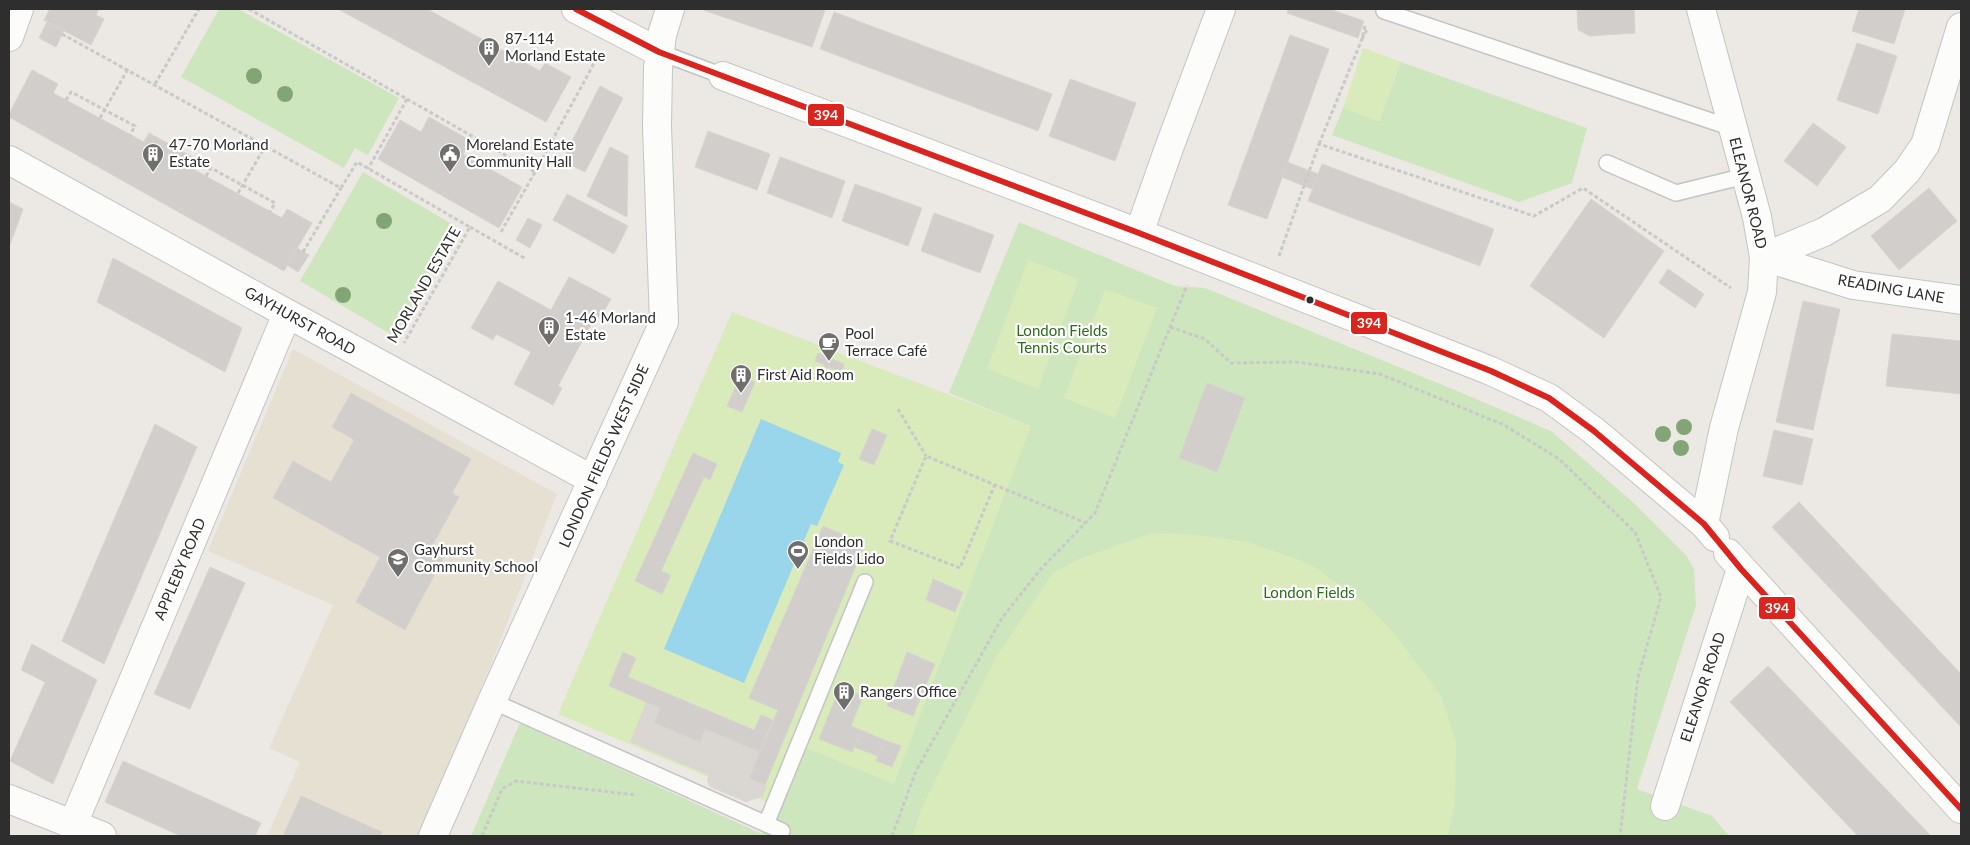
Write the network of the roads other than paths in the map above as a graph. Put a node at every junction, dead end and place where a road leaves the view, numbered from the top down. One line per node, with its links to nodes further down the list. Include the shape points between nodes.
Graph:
1 (19, 9): 8 (street)
2 (576, 9): 9 (street)
3 (670, 9): 9 (street, LONDON FIELDS WEST SIDE)
4 (1221, 9): 15 (street)
5 (1701, 9): 11 (street, ELEANOR ROAD)
6 (1384, 11): 11 (lane)
7 (1961, 27): 16 (street, via 1925,145 1907,171 1872,204 1824,232)
8 (9, 36)
9 (659, 52): 10 (lane); 19 (street, LONDON FIELDS WEST SIDE, via 657,126 664,322)
10 (722, 76): 15 (street)
11 (1732, 128): 14 (street, ELEANOR ROAD)
12 (9, 160): 18 (street, GAYHURST ROAD)
13 (1607, 163): 14 (lane, via 1676,192)
14 (1745, 176): 16 (street, ELEANOR ROAD)
15 (1139, 233): 20 (street, via 1491,371 1550,398 1594,430)
16 (1764, 257): 17 (street, READING LANE, via 1853,285); 20 (street, ELEANOR ROAD, via 1762,292 1724,428)
17 (1961, 300)
18 (287, 314): 19 (street, GAYHURST ROAD); 26 (street, APPLEBY ROAD)
19 (593, 480): 22 (street, LONDON FIELDS WEST SIDE)
20 (1722, 546): 24 (street, ELEANOR ROAD); 25 (street)
21 (866, 582): 27 (lane)
22 (492, 701): 27 (lane); 30 (street, LONDON FIELDS WEST SIDE)
23 (9, 799): 26 (street)
24 (1665, 806)
25 (1961, 809)
26 (73, 824): 29 (street)
27 (766, 824): 28 (lane)
28 (782, 832)
29 (102, 836)
30 (433, 836)

